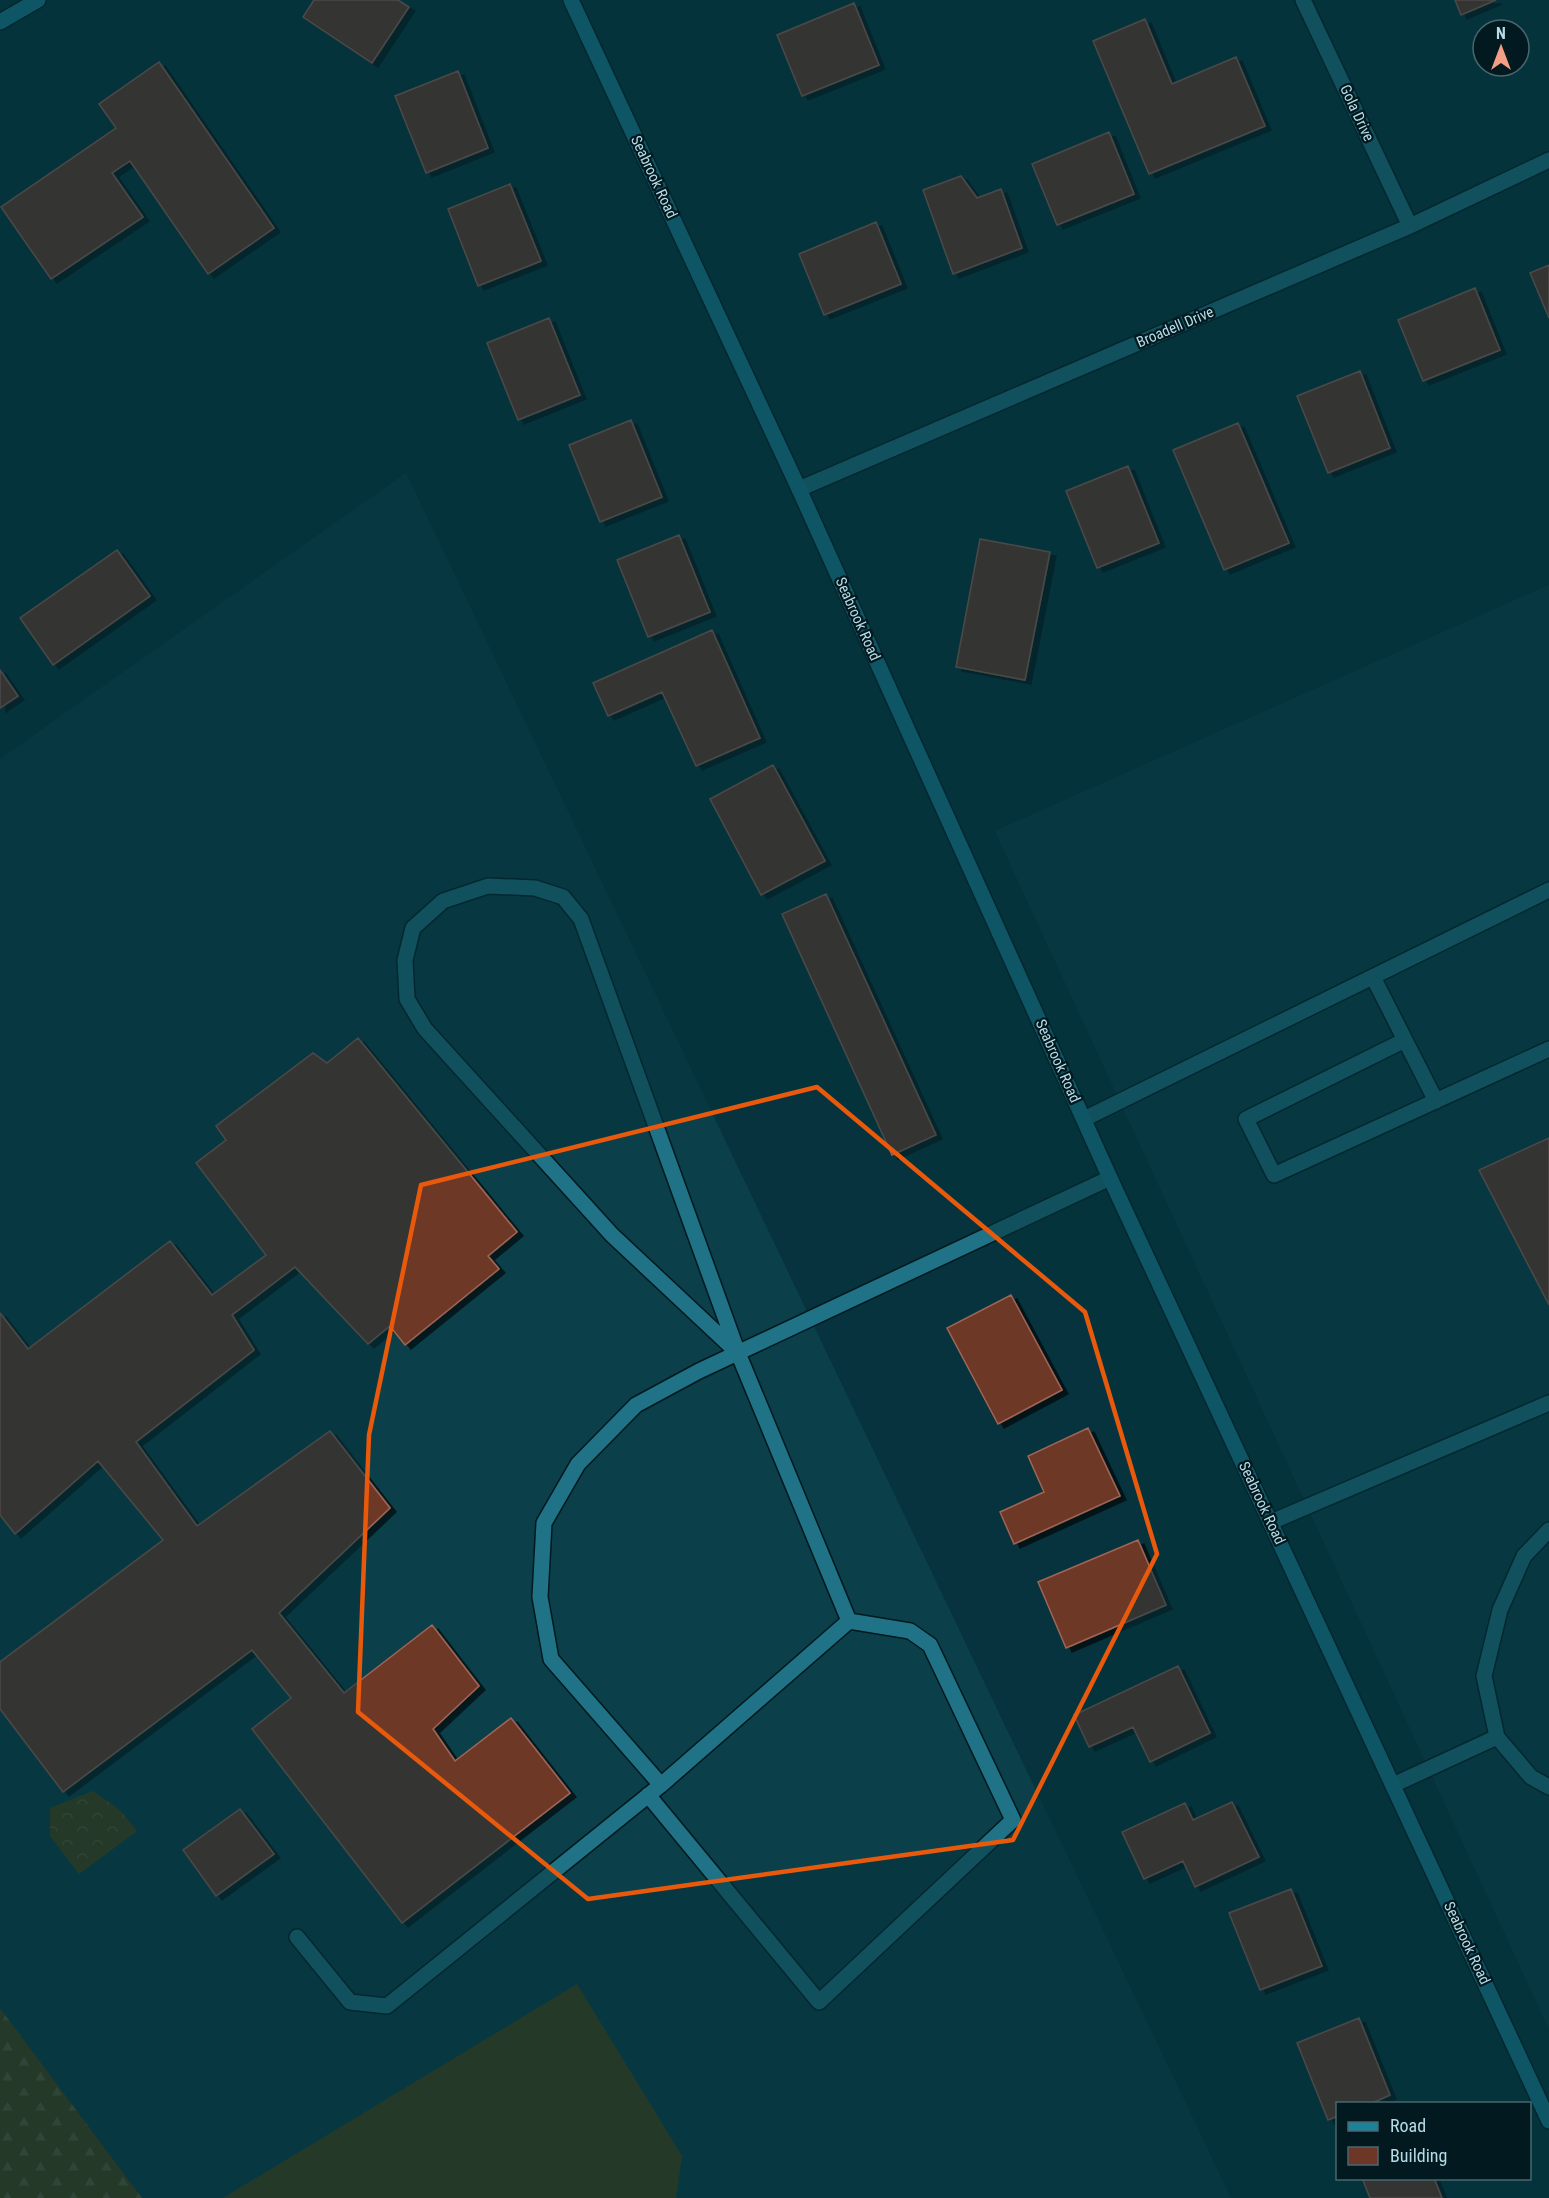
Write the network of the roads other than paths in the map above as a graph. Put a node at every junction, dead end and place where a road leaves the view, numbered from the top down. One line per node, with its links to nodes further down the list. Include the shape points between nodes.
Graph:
1 (38, 0): 4 (street)
2 (571, 0): 7 (street, Seabrook Road)
3 (1303, 0): 6 (street, Gola Drive)
4 (0, 22)
5 (1549, 160): 6 (street, Broadell Drive)
6 (1410, 226): 7 (street, Broadell Drive)
7 (799, 489): 13 (street, Seabrook Road)
8 (1549, 890): 9 (street)
9 (1373, 977): 10 (street); 13 (street)
10 (1405, 1040): 12 (street); 12 (street, via 1246,1119 1274,1175)
11 (1549, 1049): 12 (street)
12 (1436, 1101)
13 (1084, 1119): 14 (street, Seabrook Road)
14 (1110, 1178): 15 (street); 17 (street, Seabrook Road)
15 (738, 1353): 15 (street, via 581,919 563,897 535,888 488,886 443,901 413,928 405,960 407,999 424,1029 612,1235); 19 (street); 21 (street, via 636,1405 578,1464 544,1523 540,1597 551,1659)
16 (1549, 1403): 17 (street)
17 (1271, 1522): 22 (street, Seabrook Road)
18 (1549, 1530): 20 (street, via 1524,1556 1500,1610 1484,1676)
19 (849, 1621): 21 (street); 24 (street, via 910,1631 930,1645 1013,1820 819,2002)
20 (1497, 1737): 22 (street); 23 (street, via 1531,1777)
21 (661, 1785): 24 (street)
22 (1393, 1785): 26 (street, Seabrook Road)
23 (1549, 1787)
24 (648, 1796): 25 (street, via 387,2006 350,2002)
25 (297, 1937)
26 (1549, 2121)

